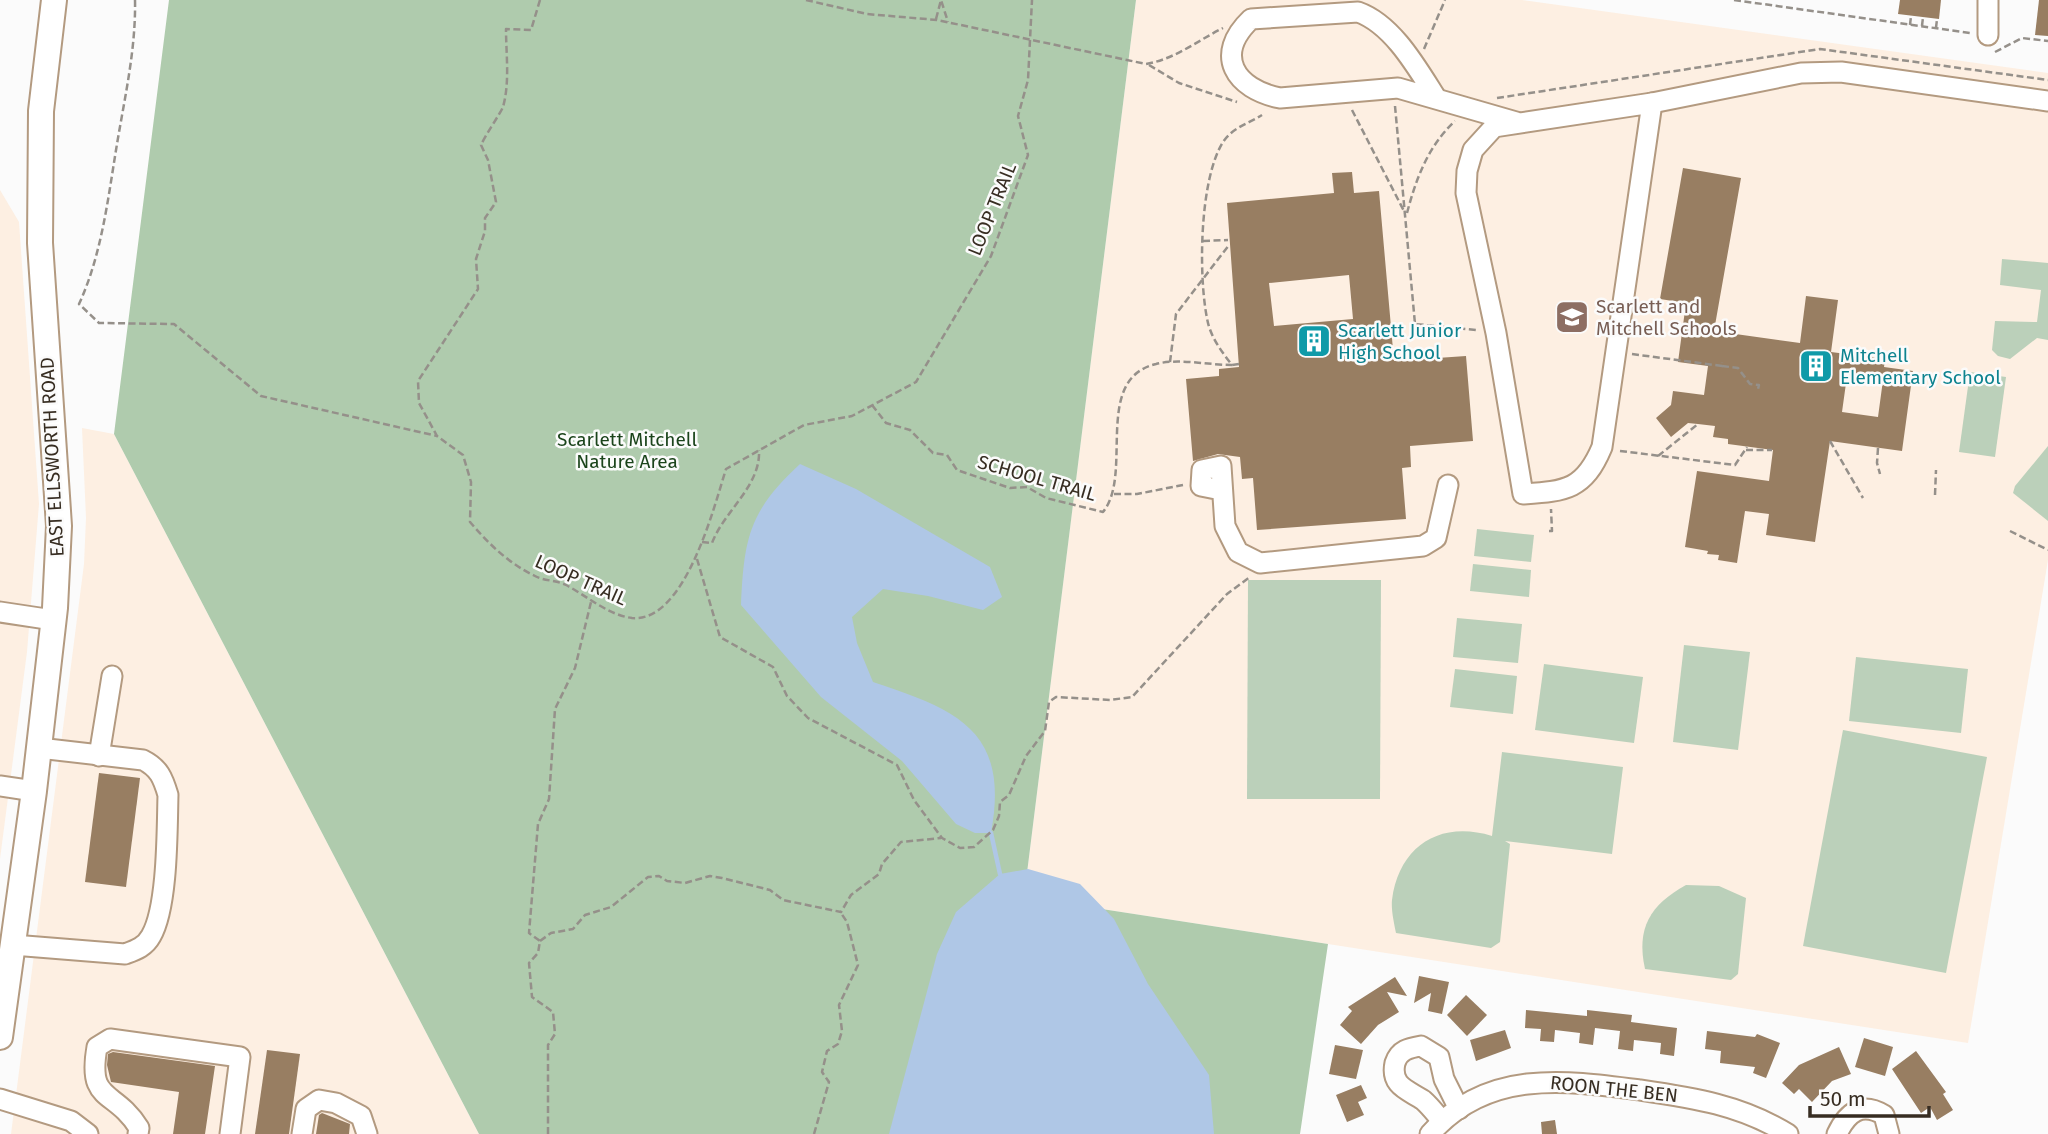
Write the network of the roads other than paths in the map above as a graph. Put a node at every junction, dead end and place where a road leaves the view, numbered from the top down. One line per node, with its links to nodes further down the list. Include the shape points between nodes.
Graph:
1 (54, 0): 11 (main road, EAST ELLSWORTH ROAD, via 41,111 40,243 59,526)
2 (1988, 0): 3 (street)
3 (1984, 40)
4 (1435, 96): 4 (street, via 1375,18 1358,12 1251,19 1238,31 1231,56 1238,77 1250,89 1280,98 1398,88); 7 (street)
5 (2048, 101): 6 (street, via 1841,72 1801,73)
6 (1652, 103): 7 (street); 7 (street, via 1621,352 1602,447 1593,469 1578,484 1562,491 1522,495 1497,333 1466,193 1466,171 1473,150 1494,127)
7 (1520, 124)
8 (1202, 478): 9 (street, via 1202,470 1221,466 1225,526 1238,552 1260,563 1423,546 1436,538)
9 (1448, 485)
10 (0, 612): 11 (street)
11 (53, 620): 13 (main road, EAST ELLSWORTH ROAD)
12 (112, 676): 14 (street)
13 (39, 748): 14 (street); 16 (main road, EAST ELLSWORTH ROAD)
14 (99, 756): 17 (street, via 143,760 163,777 168,794 167,825 158,922 141,948 125,954)
15 (0, 786): 16 (street)
16 (34, 791): 17 (main road, EAST ELLSWORTH ROAD)
17 (8, 955): 18 (main road, EAST ELLSWORTH ROAD)
18 (0, 1037)
19 (0, 1099): 22 (street, via 71,1121)
20 (1459, 1109): 21 (street, ROON THE BEN); 21 (street, via 1439,1057 1421,1046 1405,1048 1396,1058 1397,1083 1422,1099); 27 (street, ROON THE BEN, via 1510,1086 1575,1081 1727,1105)
21 (1436, 1128)
22 (88, 1134)
23 (138, 1134): 24 (street, via 131,1116 98,1088 93,1073 97,1047 110,1039 240,1057)
24 (230, 1134)
25 (302, 1134): 26 (street, via 306,1110 318,1100 361,1116)
26 (367, 1134)
27 (1788, 1134)
28 (1837, 1134): 29 (street, via 1843,1119 1864,1108 1884,1115)
29 (1889, 1134)

